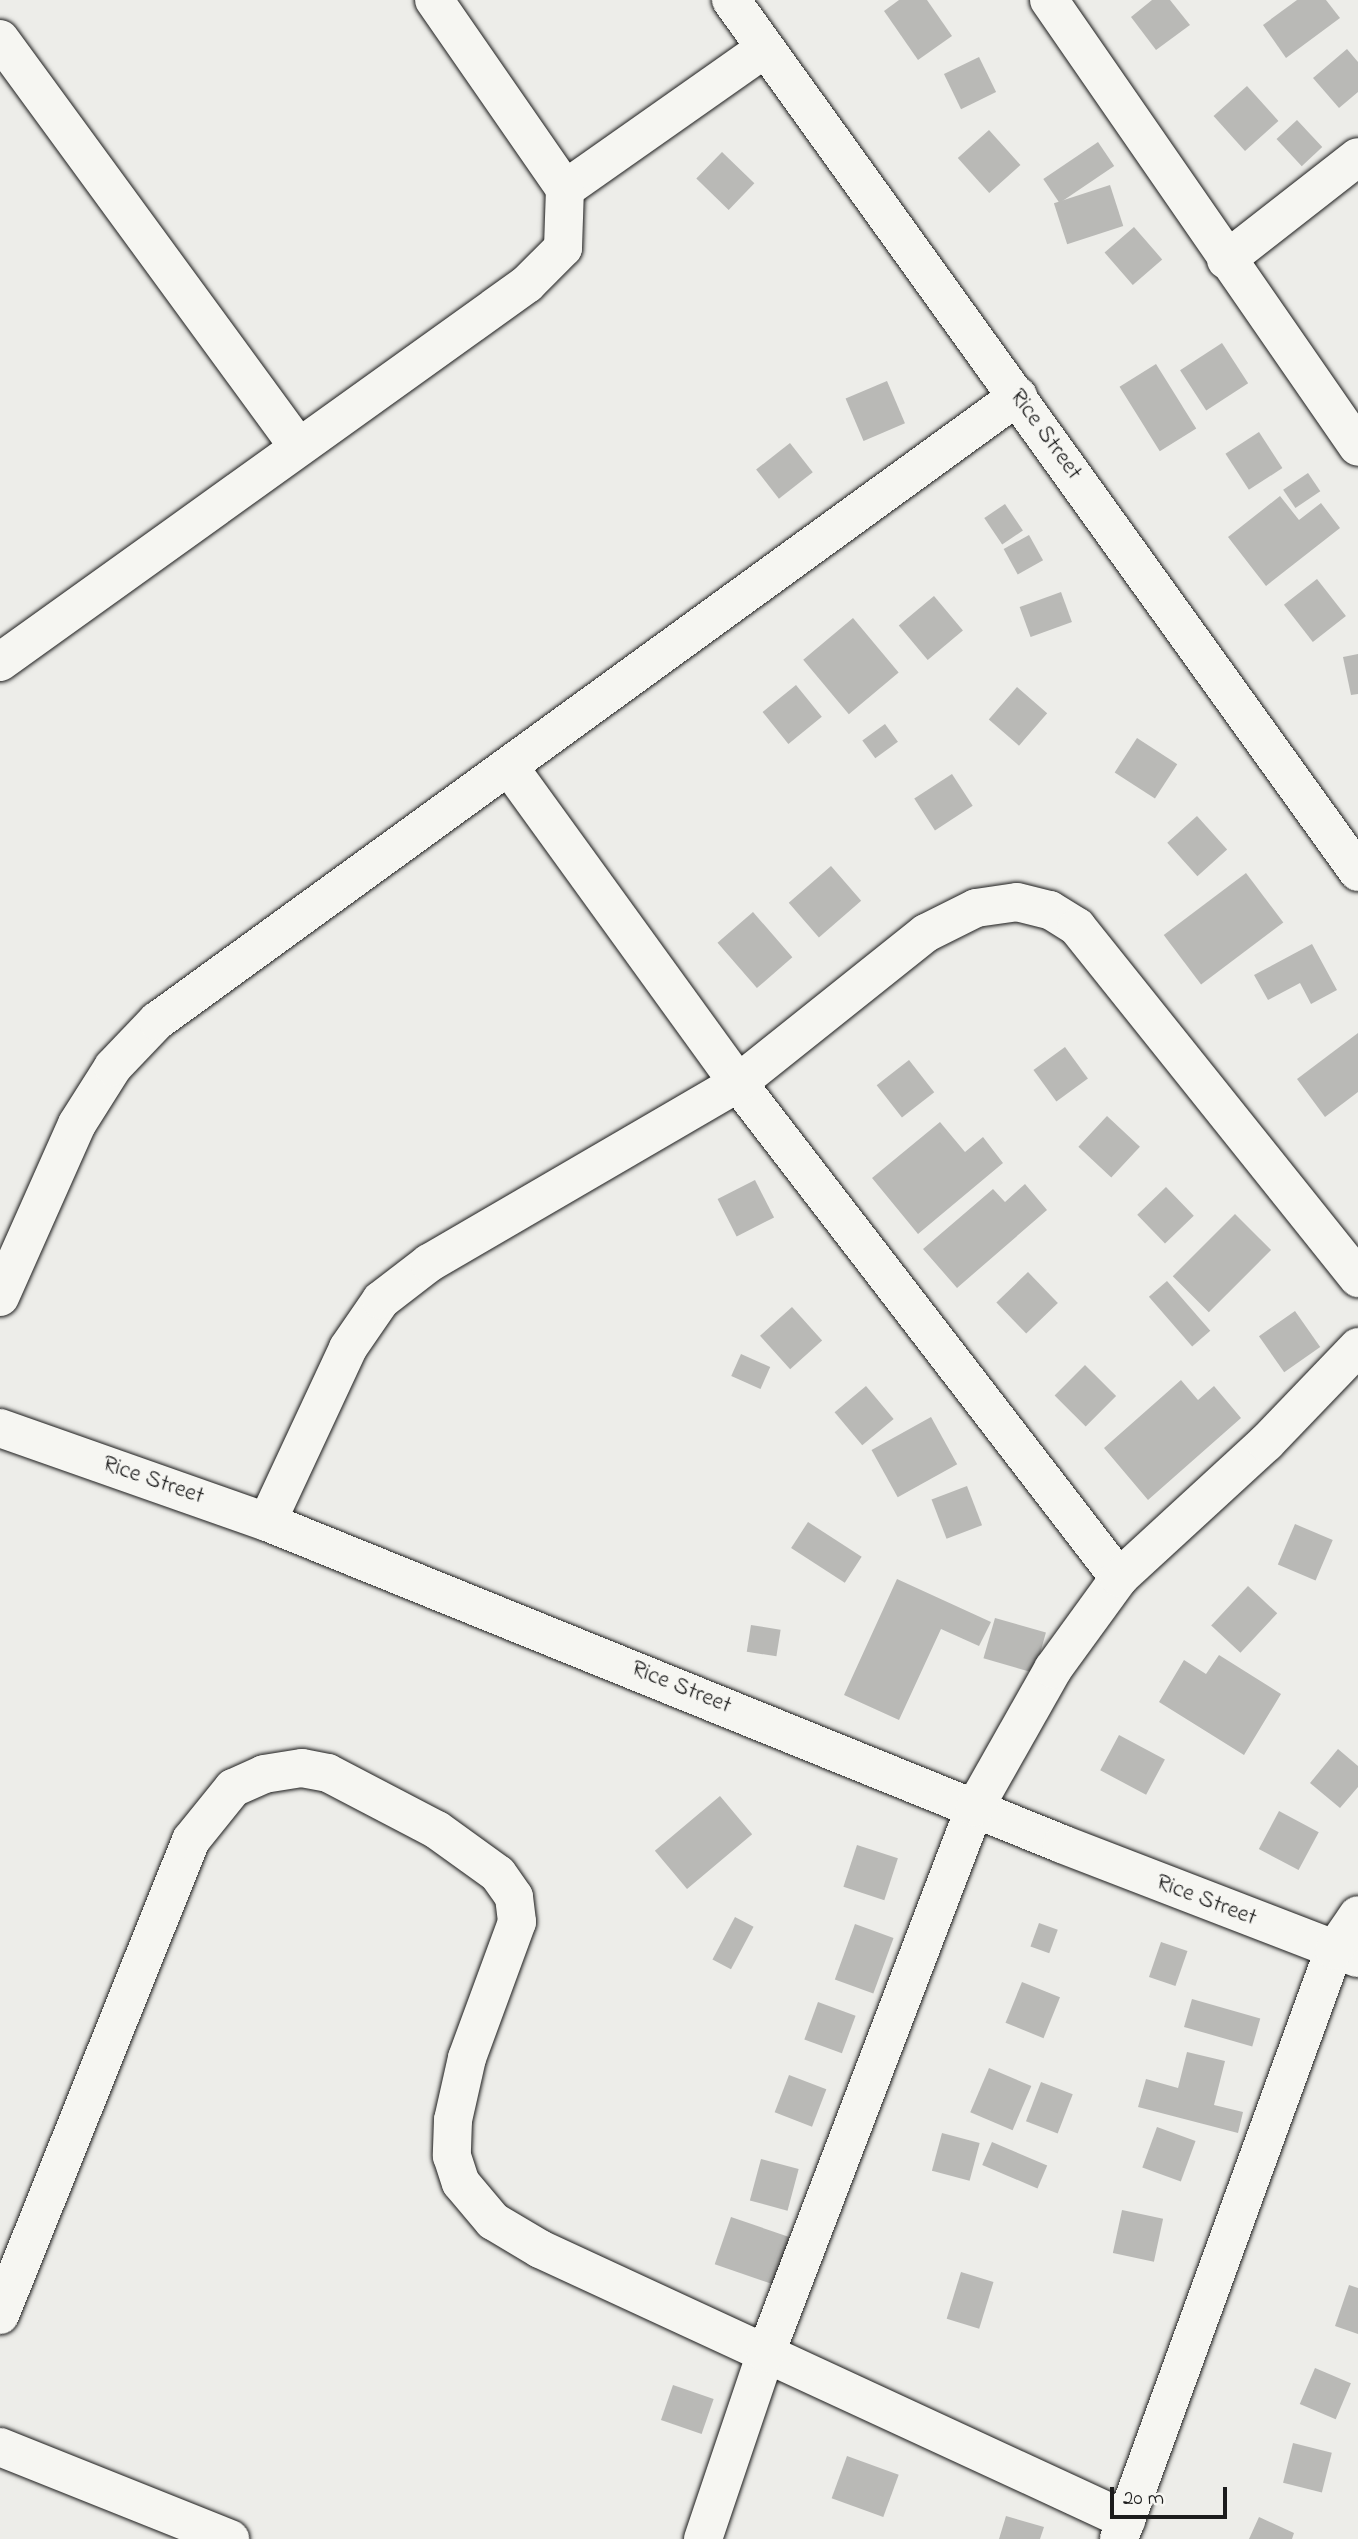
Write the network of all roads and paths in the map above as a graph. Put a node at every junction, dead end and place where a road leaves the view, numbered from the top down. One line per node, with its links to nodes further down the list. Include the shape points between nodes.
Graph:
1 (434, 0): 7 (street)
2 (731, 0): 5 (street, Rice Street)
3 (1048, 0): 8 (street)
4 (0, 39): 10 (street)
5 (764, 49): 7 (street); 9 (street, Rice Street)
6 (1358, 157): 8 (street)
7 (565, 189): 10 (street, via 563,248 547,268)
8 (1226, 260): 11 (street)
9 (1018, 396): 13 (street); 14 (street, Rice Street)
10 (297, 445): 12 (street)
11 (1358, 447)
12 (3, 655)
13 (510, 768): 15 (street); 17 (street, via 157,1021 113,1067 77,1124)
14 (1358, 872)
15 (738, 1083): 16 (street, via 926,933 976,908 1017,902 1050,911 1077,927); 20 (street, via 429,1263 381,1300 348,1348); 21 (street)
16 (1358, 1278)
17 (0, 1297)
18 (1358, 1347): 21 (street)
19 (0, 1428): 20 (street, Rice Street)
20 (267, 1521): 22 (street, Rice Street)
21 (1119, 1578): 22 (street, via 1054,1669)
22 (975, 1807): 24 (street, Rice Street); 26 (street)
23 (1358, 1915): 24 (street)
24 (1346, 1954): 28 (street)
25 (0, 2315): 26 (street, via 191,1840 233,1788 264,1774 302,1768 328,1773 436,1830 498,1874 514,1897 517,1922 467,2058 453,2120 452,2156 461,2183 493,2221 540,2249)
26 (766, 2353): 28 (street); 30 (street)
27 (0, 2447): 29 (street)
28 (1123, 2530)
29 (230, 2539)
30 (703, 2539)

